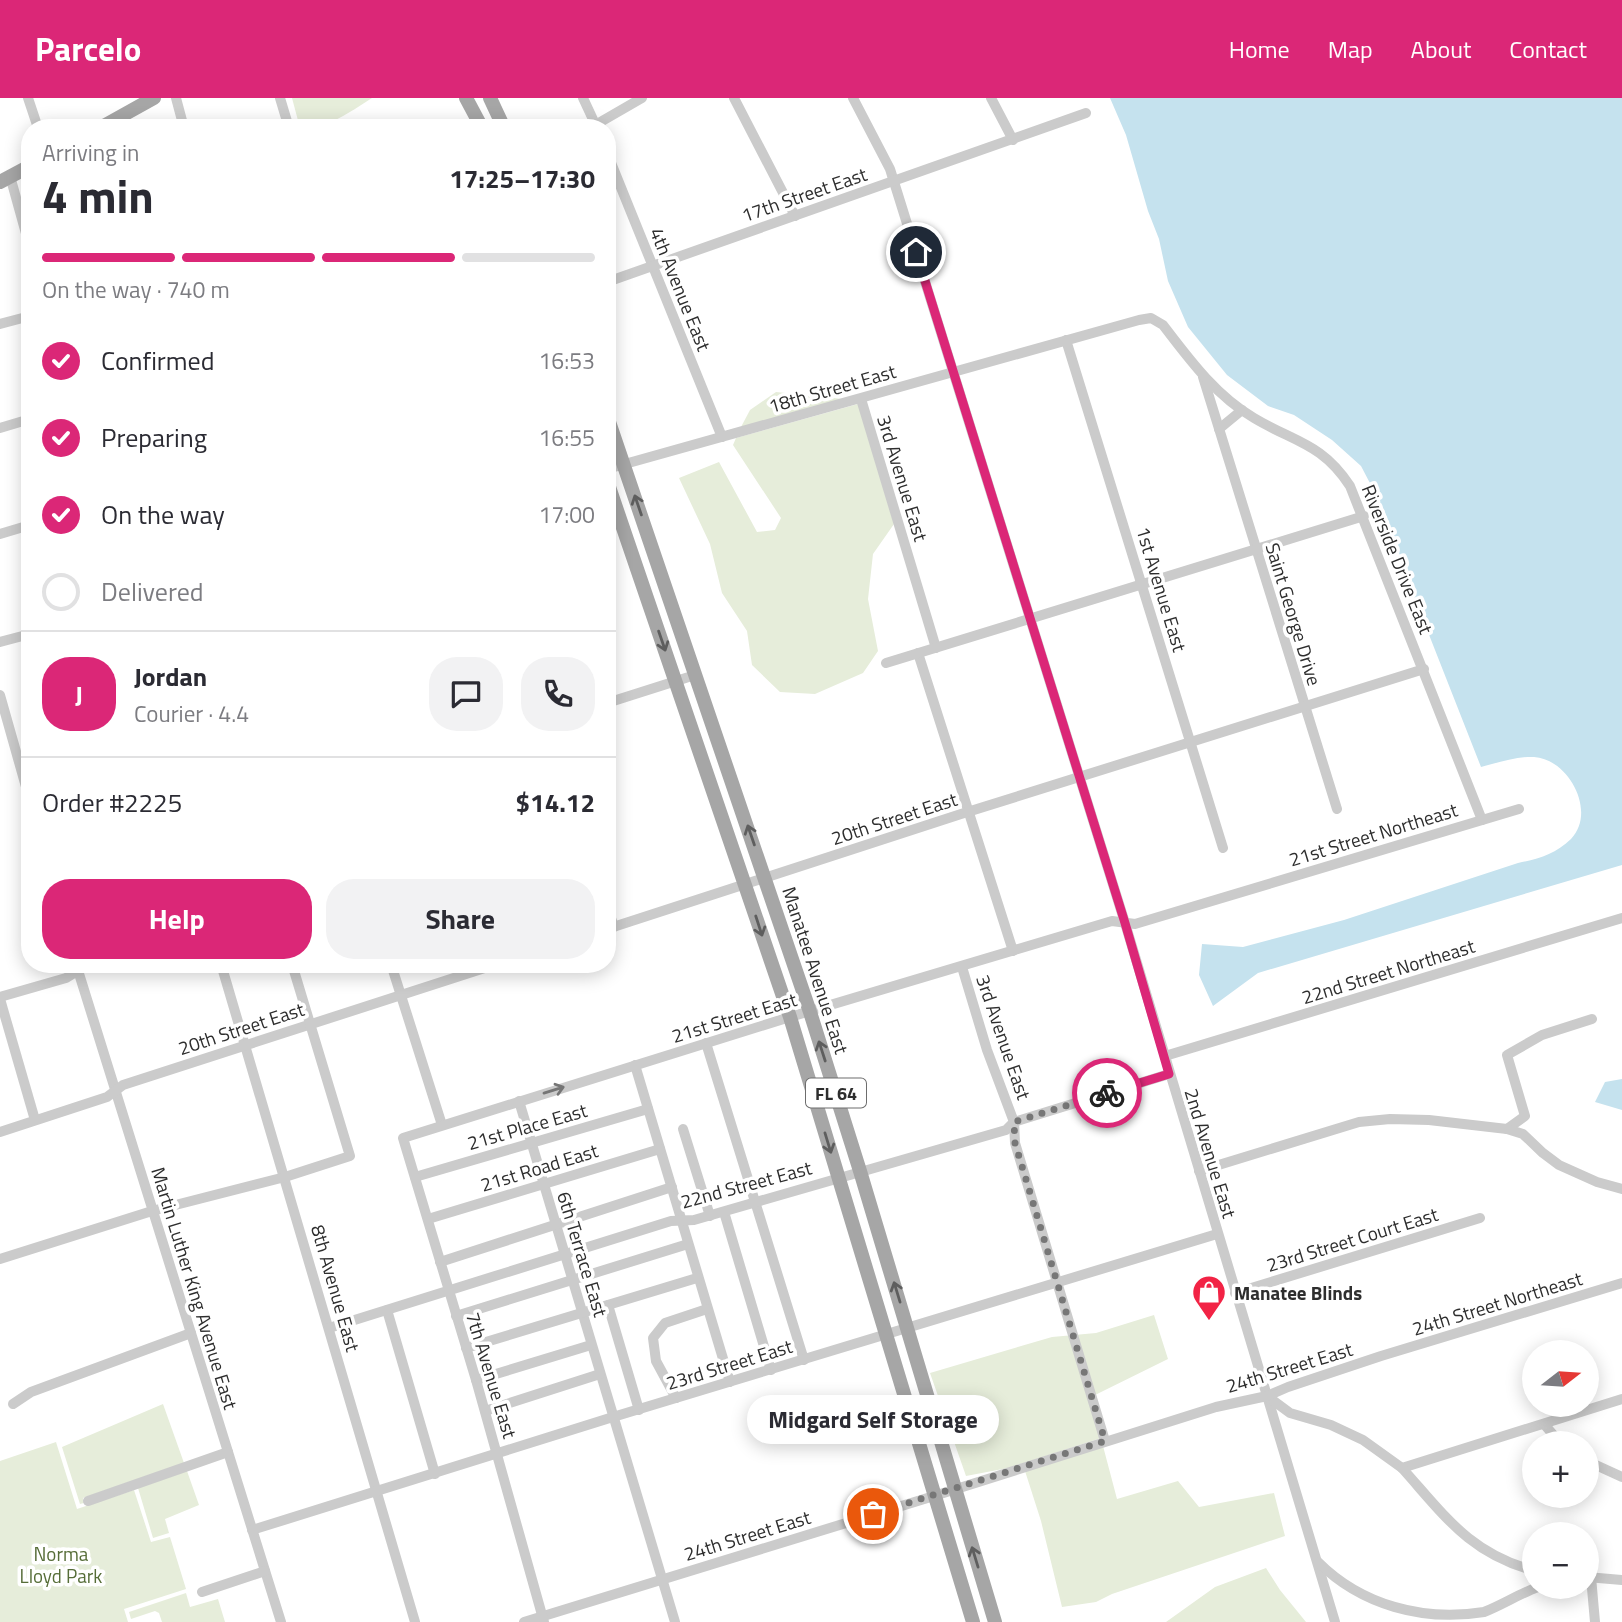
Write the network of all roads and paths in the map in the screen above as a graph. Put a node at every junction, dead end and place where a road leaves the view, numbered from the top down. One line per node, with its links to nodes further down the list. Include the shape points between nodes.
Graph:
1 (28, 98): 13 (street)
2 (154, 98): 14 (main road)
3 (176, 98): 15 (street)
4 (280, 98): 16 (street)
5 (466, 98): 17 (main road)
6 (490, 98): 18 (main road)
7 (583, 98): 19 (street)
8 (642, 98): 20 (street)
9 (734, 98): 26 (street)
10 (853, 98): 25 (street, 2nd Avenue East)
11 (990, 98): 21 (street)
12 (1086, 113): 21 (street, 17th Street East)
13 (35, 119)
14 (116, 119)
15 (182, 119)
16 (286, 119)
17 (477, 119)
18 (500, 119)
19 (591, 119)
20 (607, 119)
21 (1013, 140): 25 (street, 17th Street East)
22 (21, 171): 24 (main road)
23 (616, 175): 28 (street, 4th Avenue East)
24 (5, 179): 27 (street)
25 (894, 181): 26 (street, 17th Street East); 33 (street, 2nd Avenue East)
26 (795, 216): 28 (street, 17th Street East)
27 (21, 223)
28 (653, 266): 29 (street, 17th Street East); 40 (street, 4th Avenue East)
29 (616, 279)
30 (21, 318): 31 (street)
31 (0, 324)
32 (1066, 340): 33 (street, 18th Street East); 34 (street, 18th Street East, via 1151,318 1163,325); 49 (street, 1st Avenue East)
33 (953, 371): 35 (street, 18th Street East); 50 (street, 2nd Avenue East)
34 (1202, 374): 36 (street, Riverside Drive East); 39 (street, Saint George Drive)
35 (861, 399): 40 (street, 18th Street East); 53 (street, 3rd Avenue East)
36 (1242, 410): 39 (street); 45 (street, Riverside Drive East, via 1326,457 1350,486)
37 (21, 422): 38 (street)
38 (0, 428)
39 (1219, 429): 48 (street, Saint George Drive)
40 (722, 437): 42 (street, 18th Street East)
41 (616, 442): 42 (main road, Manatee Avenue East / FL 64)
42 (624, 465): 43 (street, 18th Street East); 57 (main road, Manatee Avenue East / FL 64, one-way to 42)
43 (616, 467)
44 (616, 507): 58 (main road, Manatee Avenue East / FL 64, one-way to 58)
45 (1364, 516): 48 (street); 56 (street, Riverside Drive East)
46 (21, 528): 47 (street)
47 (0, 534)
48 (1256, 550): 49 (street); 61 (street, Saint George Drive)
49 (1142, 584): 50 (street); 62 (street, 1st Avenue East)
50 (1030, 619): 53 (street); 64 (street, 2nd Avenue East)
51 (21, 636): 52 (street)
52 (0, 642)
53 (936, 648): 54 (street)
54 (918, 653): 55 (street); 67 (street, 3rd Avenue East)
55 (886, 663)
56 (1424, 669): 61 (street, 20th Street East); 68 (street, Riverside Drive East)
57 (695, 675): 58 (street); 70 (main road, Manatee Avenue East / FL 64, one-way to 57)
58 (676, 682): 60 (street); 71 (main road, Manatee Avenue East / FL 64)
59 (0, 695): 63 (street)
60 (616, 700)
61 (1305, 706): 62 (street, 20th Street East); 66 (street, Saint George Drive)
62 (1191, 741): 64 (street, 20th Street East); 69 (street, 1st Avenue East)
63 (21, 769)
64 (1078, 777): 67 (street, 20th Street East); 74 (street, 2nd Avenue East)
65 (1519, 809): 68 (street, 21st Street Northeast)
66 (1337, 810)
67 (968, 813): 70 (street, 20th Street East); 76 (street, 3rd Avenue East)
68 (1482, 820): 72 (street, 21st Street Northeast)
69 (1223, 848)
70 (766, 878): 71 (street, 20th Street East); 86 (main road, Manatee Avenue East / FL 64)
71 (746, 884): 75 (street, 20th Street East); 87 (main road, Manatee Avenue East / FL 64, one-way to 87)
72 (1238, 894): 74 (street, 21st Street East)
73 (1622, 918): 92 (street, 22nd Street Northeast)
74 (1125, 923): 76 (street, 21st Street East, via 1112,921); 92 (street, 2nd Avenue East)
75 (616, 926)
76 (1013, 951): 77 (street, 21st Street East)
77 (962, 967): 86 (street, 21st Street East); 99 (street, 3rd Avenue East)
78 (71, 973): 85 (street)
79 (78, 973): 95 (street, Martin Luther King Avenue East)
80 (224, 973): 91 (street, 8th Avenue East)
81 (295, 973): 89 (street)
82 (394, 973): 84 (street)
83 (468, 973): 84 (street, 20th Street East)
84 (400, 995): 89 (street, 20th Street East); 100 (street)
85 (0, 998): 98 (street)
86 (810, 1012): 87 (street, 21st Street East); 107 (main road, Manatee Avenue East / FL 64, one-way to 86)
87 (790, 1017): 90 (street, 21st Street East); 111 (main road, Manatee Avenue East / FL 64, one-way to 111)
88 (1592, 1019): 102 (street, via 1542,1035 1507,1055 1525,1116)
89 (310, 1025): 91 (street, 20th Street East); 109 (street, via 351,1156)
90 (706, 1043): 93 (street, 21st Street East); 115 (street)
91 (246, 1045): 95 (street, 20th Street East); 109 (street, 8th Avenue East)
92 (1165, 1056): 94 (street, 2nd Avenue East)
93 (635, 1066): 96 (street, 21st Street East, one-way to 93); 97 (street)
94 (1169, 1074): 99 (street, 22nd Street East); 108 (street, 2nd Avenue East)
95 (115, 1091): 98 (street, 20th Street East); 116 (street, Martin Luther King Avenue East)
96 (519, 1101): 100 (street, 21st Street East); 105 (street, 6th Terrace East)
97 (648, 1109): 105 (street, 21st Place East); 106 (street)
98 (35, 1120): 103 (street, 20th Street East)
99 (1014, 1122): 107 (street, 22nd Street East, via 1006,1130); 131 (street, 3rd Avenue East, via 1015,1143)
100 (442, 1125): 104 (street, 21st Street East)
101 (683, 1129): 118 (street)
102 (1507, 1129): 108 (street, via 1416,1120 1359,1122); 114 (street, via 1530,1138 1543,1153 1578,1175)
103 (0, 1132)
104 (403, 1138): 110 (street, 7th Avenue East)
105 (531, 1143): 110 (street, 21st Place East); 112 (street, 6th Terrace East)
106 (660, 1149): 112 (street, 21st Road East); 113 (street)
107 (860, 1171): 111 (street, 22nd Street East); 140 (main road, Manatee Avenue East / FL 64, one-way to 107)
108 (1199, 1171): 123 (street, 2nd Avenue East)
109 (285, 1177): 116 (street); 139 (street, 8th Avenue East)
110 (415, 1177): 120 (street, 7th Avenue East)
111 (839, 1177): 115 (street, 22nd Street East); 142 (main road, Manatee Avenue East / FL 64)
112 (544, 1184): 120 (street, 21st Road East); 122 (street, 6th Terrace East)
113 (671, 1187): 121 (street); 122 (street)
114 (1622, 1189)
115 (756, 1202): 117 (street, 22nd Street East); 146 (street)
116 (152, 1211): 126 (street); 141 (street, Martin Luther King Avenue East)
117 (724, 1212): 118 (street, 22nd Street East); 147 (street)
118 (710, 1216): 121 (street, 22nd Street East)
119 (1480, 1218): 133 (street, 23rd Street Court East)
120 (428, 1219): 127 (street, 7th Avenue East)
121 (682, 1221): 124 (street); 125 (street, 22nd Street East)
122 (556, 1224): 125 (street, 6th Terrace East); 127 (street)
123 (1217, 1234): 131 (street, 23rd Street East); 133 (street, 2nd Avenue East)
124 (688, 1244): 128 (street); 129 (street)
125 (565, 1255): 129 (street, 6th Terrace East); 132 (street, 22nd Street East)
126 (0, 1258)
127 (440, 1262): 132 (street, 7th Avenue East)
128 (697, 1278): 134 (street); 135 (street)
129 (572, 1281): 137 (street, 6th Terrace East); 138 (street)
130 (1622, 1283): 145 (street, 24th Street Northeast)
131 (1057, 1284): 140 (street, 23rd Street East); 160 (street, 3rd Avenue East)
132 (448, 1291): 136 (street, 22nd Street East); 138 (street, 7th Avenue East)
133 (1235, 1293): 151 (street, 2nd Avenue East)
134 (608, 1306): 137 (street); 155 (street)
135 (706, 1309): 150 (street); 152 (street, via 665,1323 653,1338 656,1361)
136 (387, 1310): 139 (street, 22nd Street East); 165 (street)
137 (582, 1313): 143 (street, 6th Terrace East); 144 (street)
138 (456, 1316): 144 (street, 7th Avenue East)
139 (329, 1328): 168 (street, 8th Avenue East)
140 (908, 1329): 142 (street, 23rd Street East); 167 (main road, Manatee Avenue East / FL 64)
141 (191, 1333): 154 (street, via 43,1387); 161 (street, Martin Luther King Avenue East)
142 (887, 1334): 146 (street, 23rd Street East); 169 (main road, Manatee Avenue East / FL 64)
143 (591, 1345): 148 (street, 6th Terrace East); 149 (street)
144 (466, 1348): 149 (street, 7th Avenue East)
145 (1381, 1356): 151 (street, 24th Street East)
146 (804, 1360): 147 (street, 23rd Street East)
147 (771, 1370): 150 (street, 23rd Street East)
148 (600, 1374): 156 (street); 157 (street, 6th Terrace East)
149 (476, 1380): 156 (street, 7th Avenue East)
150 (730, 1382): 152 (street, 23rd Street East)
151 (1267, 1396): 160 (street, 24th Street East); 164 (street, via 1290,1413 1363,1440); 172 (street, 2nd Avenue East)
152 (676, 1398): 155 (street, 23rd Street East)
153 (1622, 1399): 158 (street)
154 (13, 1404)
155 (639, 1410): 157 (street, 23rd Street East)
156 (485, 1411): 162 (street, 7th Avenue East)
157 (613, 1418): 162 (street, 23rd Street East); 176 (street, 6th Terrace East)
158 (1544, 1424): 159 (street); 164 (street)
159 (1550, 1431)
160 (1105, 1441): 167 (street, 24th Street East)
161 (228, 1452): 170 (street); 171 (street, Martin Luther King Avenue East)
162 (497, 1453): 165 (street, 23rd Street East); 181 (street, 7th Avenue East)
163 (1599, 1466): 166 (street)
164 (1402, 1468): 173 (street, via 1461,1534)
165 (435, 1474): 168 (street, 23rd Street East)
166 (1622, 1476)
167 (955, 1490): 169 (street, 24th Street East); 187 (main road, Manatee Avenue East / FL 64, one-way to 167)
168 (376, 1492): 171 (street, 23rd Street East); 183 (street, 8th Avenue East)
169 (934, 1496): 176 (street, 24th Street East); 186 (main road, Manatee Avenue East / FL 64)
170 (88, 1501)
171 (253, 1530): 174 (street, Martin Luther King Avenue East)
172 (1317, 1560): 179 (street, via 1361,1597 1420,1619 1474,1615); 188 (street, 2nd Avenue East)
173 (1522, 1567)
174 (265, 1572): 178 (street); 182 (street, Martin Luther King Avenue East)
175 (1599, 1578): 177 (street)
176 (661, 1580): 181 (street, 24th Street East); 185 (street, 6th Terrace East)
177 (1622, 1580)
178 (202, 1592)
179 (1522, 1594)
180 (1592, 1599): 189 (street)
181 (543, 1619): 184 (street, 24th Street East)
182 (281, 1622)
183 (415, 1622)
184 (524, 1622)
185 (675, 1622)
186 (973, 1622)
187 (995, 1622)
188 (1335, 1622)
189 (1595, 1622)

